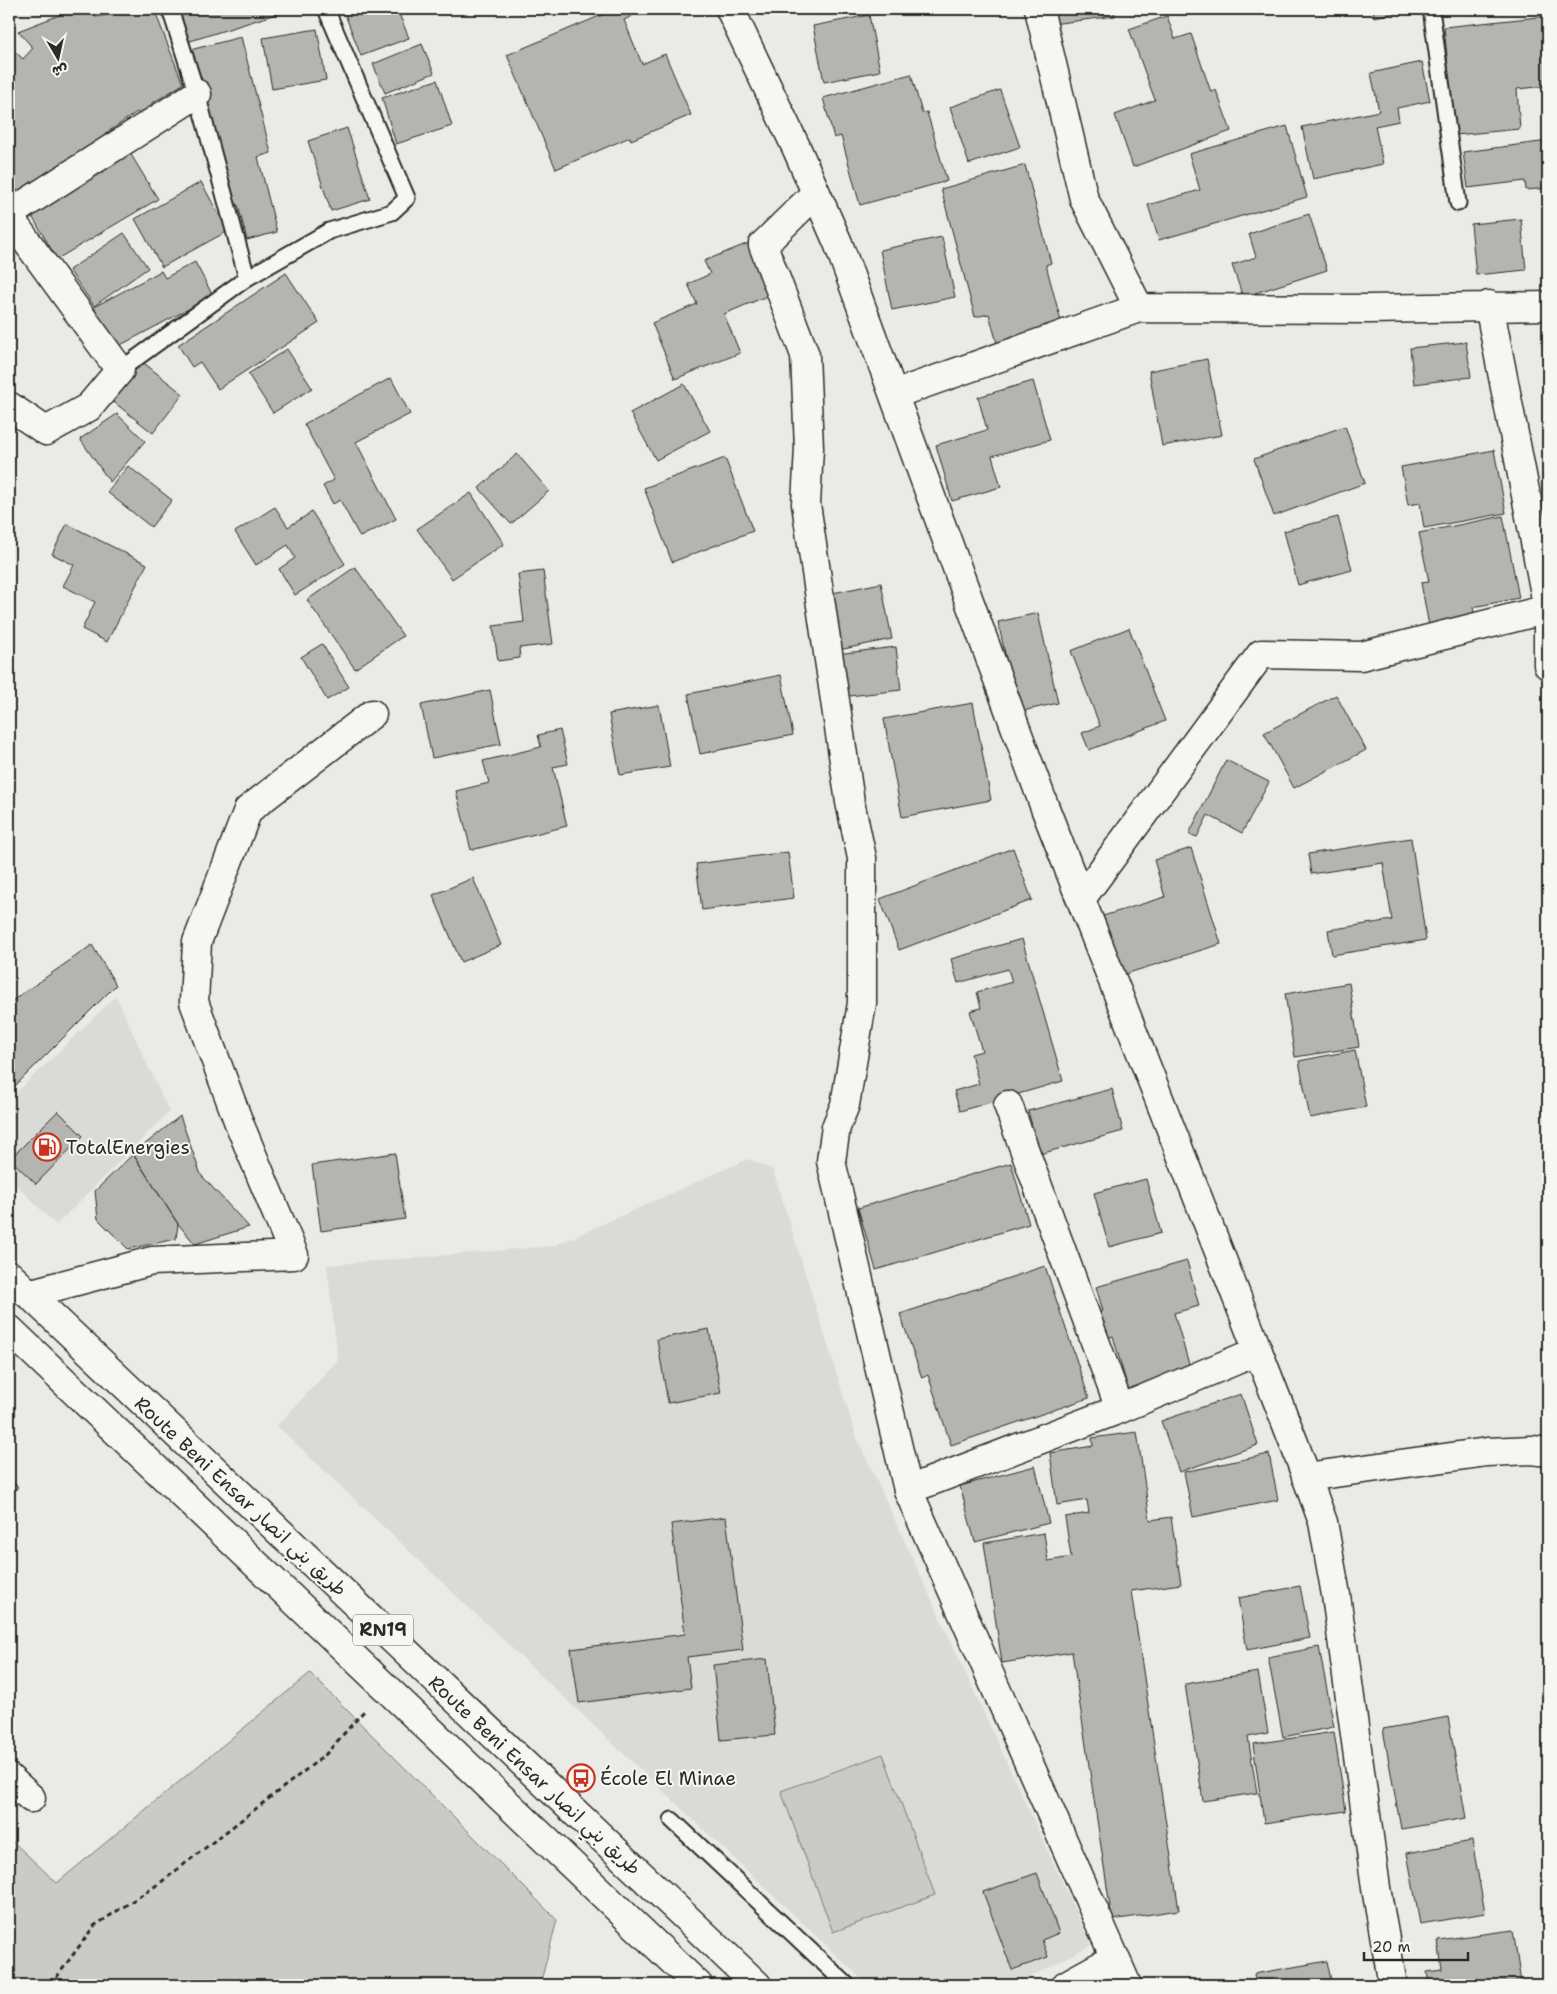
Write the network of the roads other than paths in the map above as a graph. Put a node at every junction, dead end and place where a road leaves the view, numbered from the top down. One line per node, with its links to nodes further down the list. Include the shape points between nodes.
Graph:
1 (170, 9): 6 (lane)
2 (326, 9): 10 (lane, via 407,198 392,212 329,231)
3 (730, 9): 7 (main road)
4 (1040, 9): 13 (main road, via 1084,199)
5 (1431, 9): 8 (lane)
6 (197, 94): 9 (main road); 10 (lane)
7 (816, 193): 15 (main road, via 838,242); 29 (main road, via 763,245 805,355 809,448 806,504 850,802 862,858 862,1003 845,1105 836,1127 830,1161)
8 (1458, 204)
9 (9, 216): 14 (main road)
10 (247, 278): 14 (lane)
11 (1489, 305): 12 (main road); 13 (main road, via 1370,309); 17 (main road)
12 (1548, 306)
13 (1139, 308): 15 (main road)
14 (120, 370): 16 (main road, via 89,407 46,431)
15 (895, 394): 20 (main road)
16 (9, 406)
17 (1548, 609): 18 (main road); 20 (main road, via 1361,656 1261,654)
18 (1548, 658)
19 (372, 714): 23 (main road, via 248,810 198,942 194,1002 239,1123 294,1255 152,1261)
20 (1081, 899): 25 (main road)
21 (1008, 1105): 26 (main road)
22 (9, 1275): 23 (main road, Route Beni Ensar طريق بني انصار / RN19)
23 (28, 1294): 35 (main road, Route Beni Ensar طريق بني انصار / RN19)
24 (9, 1329): 34 (main road, Route Beni Ensar طريق بني انصار / RN19)
25 (1258, 1352): 26 (main road); 28 (main road)
26 (1120, 1409): 29 (main road)
27 (1548, 1452): 28 (main road, via 1487,1452)
28 (1306, 1477): 39 (main road, via 1323,1522 1336,1595 1376,1888)
29 (908, 1490): 33 (main road)
30 (9, 1778): 31 (main road)
31 (31, 1798)
32 (672, 1820): 36 (lane)
33 (1115, 1958): 37 (main road); 38 (main road)
34 (698, 1985)
35 (757, 1985)
36 (847, 1985)
37 (1066, 1985)
38 (1127, 1985)
39 (1393, 1985)

